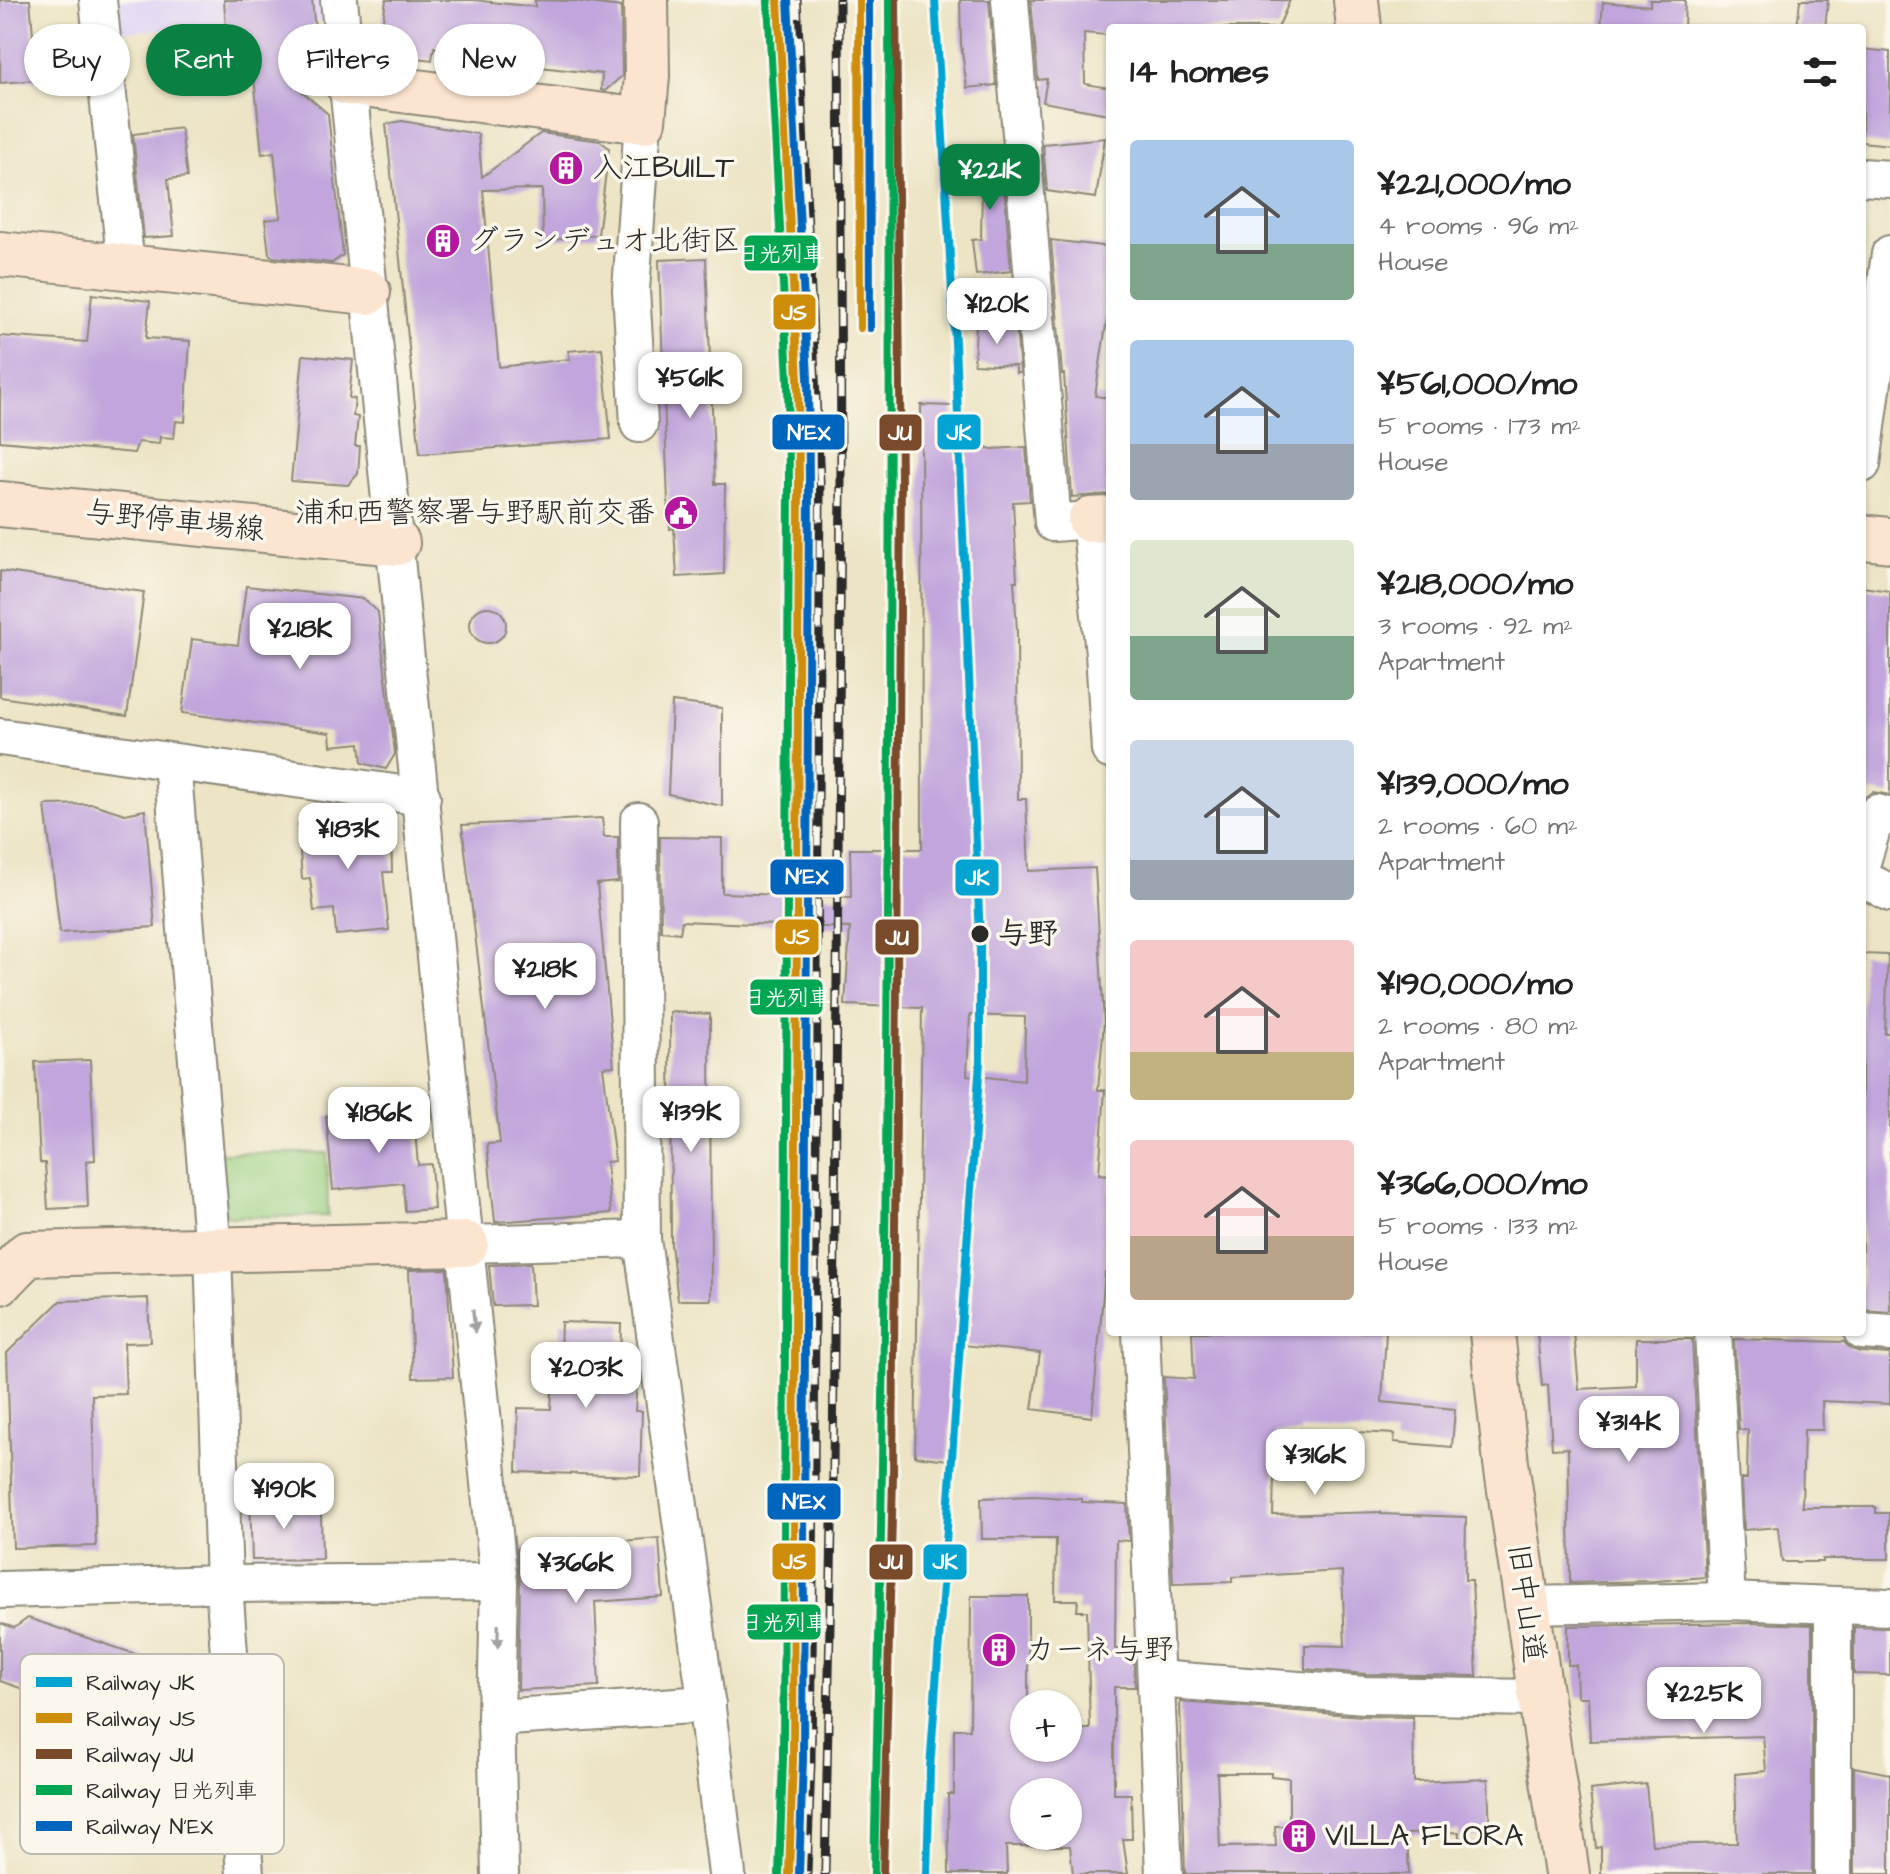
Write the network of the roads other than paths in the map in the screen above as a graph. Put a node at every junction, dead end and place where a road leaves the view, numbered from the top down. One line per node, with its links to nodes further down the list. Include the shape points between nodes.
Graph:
1 (98, 0): 15 (street)
2 (339, 0): 6 (street)
3 (646, 0): 10 (street)
4 (1010, 0): 20 (street, via 1053,523)
5 (1356, 0): 7 (street)
6 (341, 24)
7 (1359, 24)
8 (418, 92): 10 (street)
9 (348, 96): 16 (street)
10 (643, 121): 17 (street, via 631,290)
11 (1866, 177): 12 (street)
12 (1890, 179)
13 (0, 254): 15 (street)
14 (1890, 254): 18 (street)
15 (126, 267): 16 (street)
16 (368, 292): 23 (street)
17 (639, 424)
18 (1866, 434)
19 (0, 504): 23 (street, 与野停車場線)
20 (1100, 520): 24 (street)
21 (1866, 537): 22 (street)
22 (1890, 540)
23 (397, 543): 27 (street)
24 (1106, 685)
25 (0, 737): 26 (street)
26 (172, 762): 27 (street); 35 (street)
27 (422, 797): 34 (street)
28 (1890, 817): 30 (street, via 1877,813)
29 (639, 821): 33 (street)
30 (1866, 849)
31 (1866, 880): 32 (street)
32 (1890, 893)
33 (642, 1239): 34 (street); 52 (street)
34 (466, 1244): 35 (street); 42 (street, one-way to 42)
35 (213, 1251): 36 (street); 43 (street)
36 (9, 1262)
37 (1866, 1331): 38 (street)
38 (1890, 1333)
39 (1141, 1336): 50 (street)
40 (1492, 1336): 46 (street, 旧中山道)
41 (1713, 1336): 45 (street)
42 (499, 1582): 43 (street); 53 (street, one-way to 53)
43 (224, 1584): 44 (street); 49 (street)
44 (0, 1590)
45 (1727, 1601): 46 (street); 47 (street)
46 (1527, 1605): 51 (street, 旧中山道)
47 (1833, 1605): 48 (street); 60 (street)
48 (1890, 1607)
49 (229, 1654)
50 (1156, 1679): 51 (street, via 1365,1695); 58 (street)
51 (1540, 1698): 59 (street, 旧中山道)
52 (707, 1704): 53 (street); 57 (street)
53 (496, 1718): 56 (street)
54 (244, 1854): 55 (street)
55 (245, 1874)
56 (500, 1874)
57 (727, 1874)
58 (1164, 1874)
59 (1567, 1874)
60 (1833, 1874)

